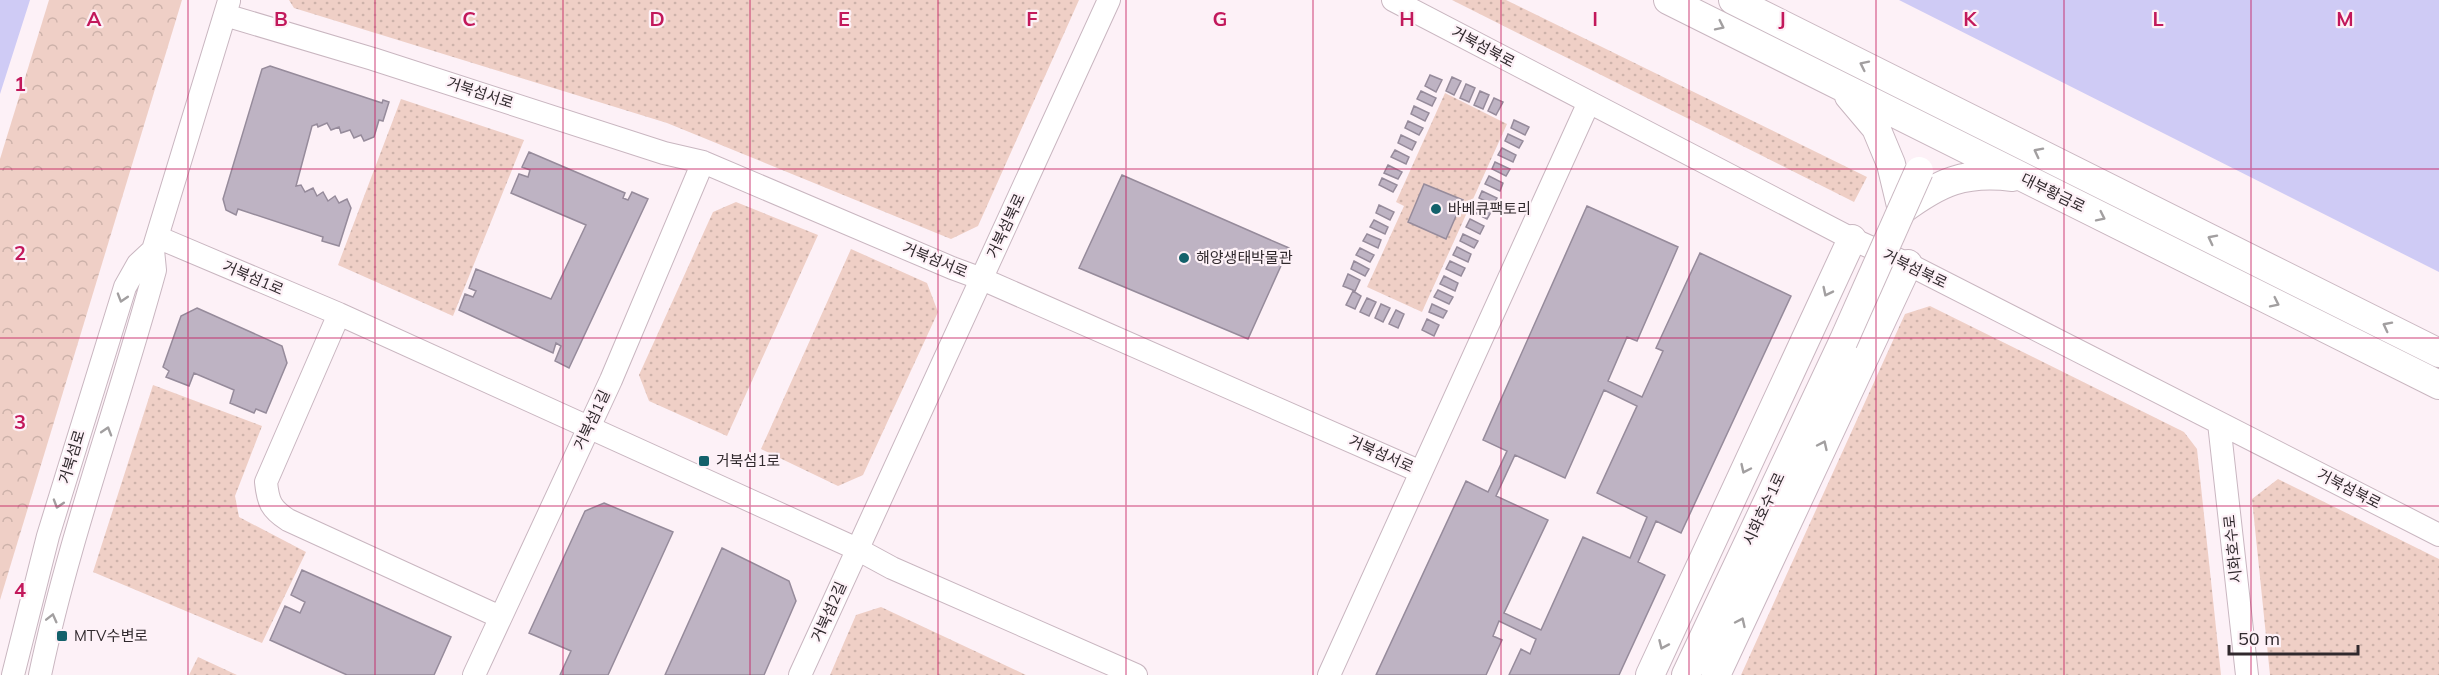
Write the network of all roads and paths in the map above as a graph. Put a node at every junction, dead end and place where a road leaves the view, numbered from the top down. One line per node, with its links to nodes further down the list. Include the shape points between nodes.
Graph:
1 (1109, 0): 16 (street, 거북섬북로)
2 (1393, 0): 7 (street, 거북섬북로)
3 (1668, 0): 6 (main road, 대부황금로, one-way to 6)
4 (1733, 0): 8 (main road, 대부황금로, one-way to 4)
5 (227, 7): 10 (street, 거북섬서로, via 373,59 664,153); 14 (street, 거북섬로)
6 (1839, 85): 9 (main road, 대부황금로); 12 (main road, via 1876,128)
7 (1588, 102): 13 (street, 거북섬북로); 22 (street)
8 (1949, 107): 9 (main road); 18 (main road, 대부황금로, one-way to 8)
9 (1935, 135): 11 (main road, 대부황금로); 12 (main road, 시화호수1로, bridge)
10 (703, 162): 16 (street, 거북섬서로); 21 (street, 거북섬1길)
11 (2024, 179): 12 (main road, via 1962,177 1930,189); 19 (main road, 대부황금로, one-way to 19)
12 (1902, 210): 33 (main road, 시화호수1로, bridge)
13 (1852, 239): 15 (street, 거북섬북로); 32 (main road, one-way to 32)
14 (155, 244): 17 (street, 거북섬1로); 26 (street, 거북섬로, one-way to 26, via 125,287 48,536); 27 (street, 거북섬로, one-way to 14, via 75,535 155,270)
15 (1908, 264): 20 (street, 거북섬북로); 34 (main road, one-way to 15)
16 (982, 279): 22 (street, 거북섬서로); 24 (street, 거북섬북로)
17 (339, 314): 21 (street, 거북섬1로); 25 (street, via 266,482 267,496 275,512)
18 (2439, 352)
19 (2439, 385)
20 (2219, 423): 23 (street, 거북섬북로); 35 (street, 시화호수로)
21 (589, 426): 24 (street, 거북섬1로); 25 (street, 거북섬1길)
22 (1421, 472): 31 (street, 거북섬서로)
23 (2439, 535)
24 (857, 549): 29 (street, 거북섬2길); 30 (street, 거북섬1로)
25 (500, 617): 28 (street, 거북섬1길)
26 (13, 675)
27 (40, 675)
28 (474, 675)
29 (800, 675)
30 (1136, 675)
31 (1329, 675)
32 (1650, 675)
33 (1686, 675)
34 (1716, 675)
35 (2247, 675)

